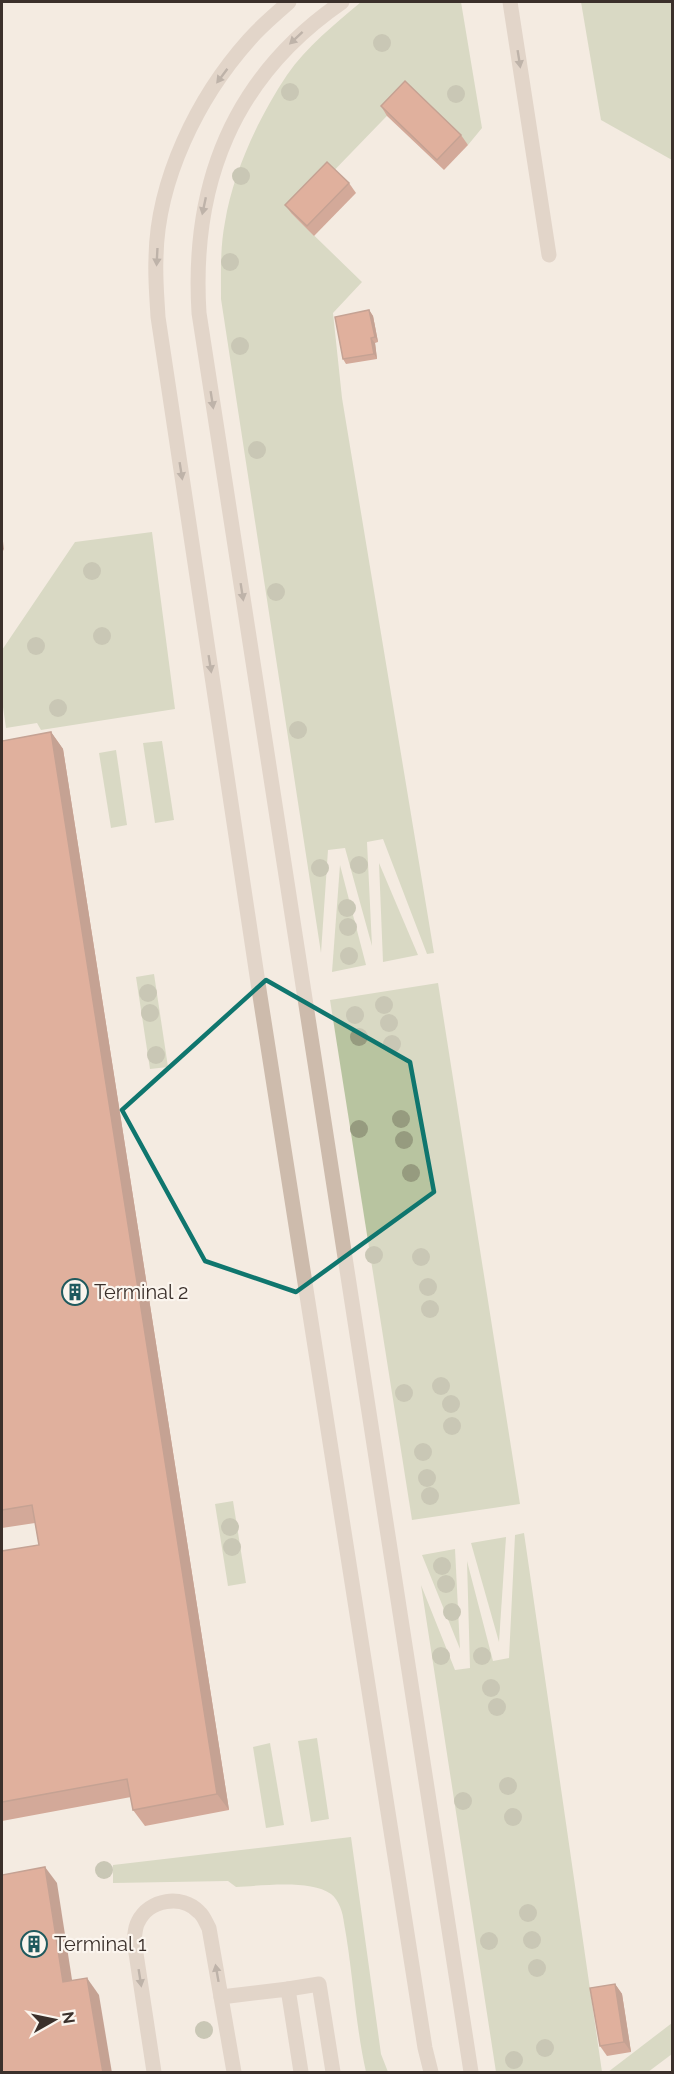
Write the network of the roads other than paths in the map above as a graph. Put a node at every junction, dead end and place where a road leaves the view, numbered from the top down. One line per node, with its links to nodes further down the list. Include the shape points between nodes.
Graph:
1 (289, 2): 11 (street, one-way to 11, via 249,39 214,87 185,139 165,196 156,256 158,317 260,996)
2 (342, 2): 12 (street, one-way to 12, via 290,43 263,74 241,109 208,186 196,270 199,313)
3 (510, 2): 4 (street, one-way to 4)
4 (549, 255)
5 (288, 1989): 6 (street); 9 (street); 10 (street, via 319,1984)
6 (221, 1997): 7 (street, one-way to 7, via 209,1929 200,1912 184,1902 166,1901 149,1908 137,1922 134,1940); 8 (street)
7 (154, 2073)
8 (234, 2073)
9 (301, 2073)
10 (333, 2073)
11 (431, 2073)
12 (471, 2073)

